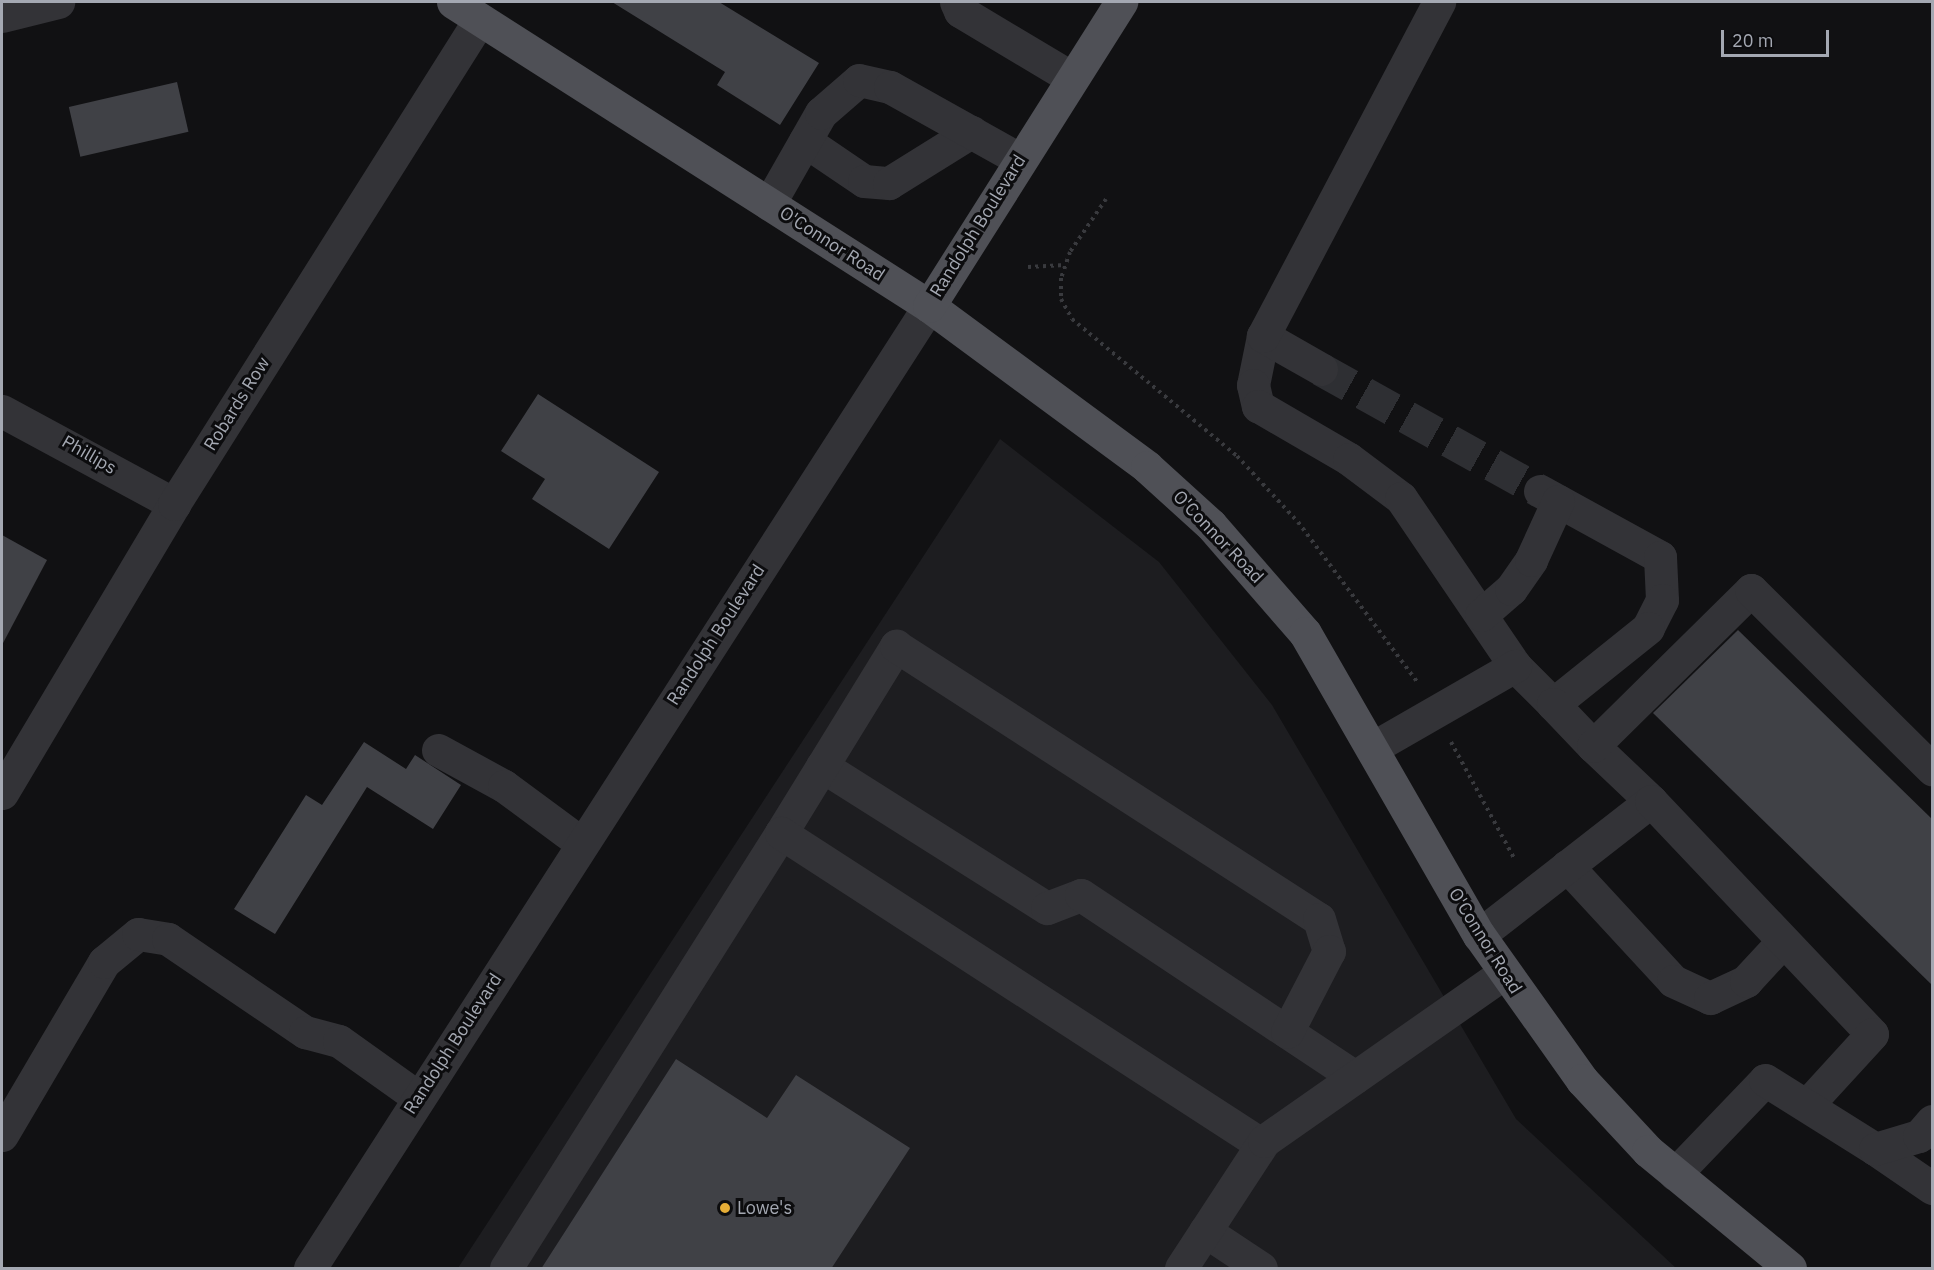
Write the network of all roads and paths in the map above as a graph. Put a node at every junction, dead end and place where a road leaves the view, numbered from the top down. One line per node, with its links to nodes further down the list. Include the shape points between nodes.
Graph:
1 (58, 2): 6 (street)
2 (453, 2): 7 (main road, O'Connor Road)
3 (956, 2): 8 (street, via 960,11)
4 (1121, 2): 8 (main road, Randolph Boulevard)
5 (1439, 2): 17 (street)
6 (2, 16)
7 (480, 19): 13 (main road, O'Connor Road); 20 (street, Robards Row)
8 (1072, 78): 11 (main road, Randolph Boulevard)
9 (971, 132): 10 (street, via 889,183 864,181); 10 (street, via 890,87 859,80 821,113); 11 (street)
10 (805, 141): 13 (street)
11 (1019, 159): 16 (main road, Randolph Boulevard)
12 (1106, 200): 14 (path)
13 (770, 204): 16 (main road, O'Connor Road)
14 (1065, 265): 15 (path); 24 (path, via 1061,299 1072,319 1237,456 1298,522 1375,621)
15 (1028, 267)
16 (929, 306): 26 (main road, O'Connor Road, via 1148,467 1211,525 1305,633); 33 (street, Randolph Boulevard)
17 (1263, 336): 18 (street); 21 (street, via 1253,385 1258,406 1350,459 1401,498)
18 (1322, 369)
19 (2, 411): 20 (street, Phillips)
20 (174, 504): 30 (street, Robards Row)
21 (1481, 615): 22 (street); 23 (street, via 1511,589 1532,560 1549,496 1660,557 1662,600 1648,627)
22 (1515, 666): 23 (street); 24 (street)
23 (1552, 704): 25 (street)
24 (1435, 712): 26 (street); 34 (path)
25 (1593, 746): 29 (street, via 1751,590); 31 (street)
26 (1374, 747): 36 (main road, O'Connor Road)
27 (438, 750): 33 (street, via 504,786)
28 (822, 766): 32 (street); 39 (street, via 1047,908 1081,895); 39 (street, via 896,646 1319,919 1329,951)
29 (1932, 769)
30 (2, 794)
31 (1651, 801): 35 (street); 37 (street)
32 (781, 833): 45 (street); 51 (street)
33 (581, 843): 41 (street, Randolph Boulevard)
34 (1514, 858)
35 (1567, 866): 36 (street); 37 (street, via 1673,981 1710,998 1746,981)
36 (1479, 936): 38 (main road, O'Connor Road)
37 (1783, 941): 42 (street, via 1872,1034)
38 (1504, 973): 40 (street); 47 (main road, O'Connor Road, via 1582,1080)
39 (1287, 1032): 40 (street)
40 (1355, 1077): 45 (street)
41 (419, 1098): 44 (street, via 339,1041 305,1032 168,939 138,934 104,962); 50 (street, Randolph Boulevard)
42 (1807, 1105): 46 (street); 47 (street, via 1765,1080)
43 (1932, 1121): 46 (street, via 1919,1136)
44 (2, 1135)
45 (1261, 1144): 49 (street)
46 (1875, 1149): 48 (street)
47 (1675, 1174): 54 (main road, O'Connor Road)
48 (1932, 1188)
49 (1205, 1232): 52 (street); 53 (street)
50 (310, 1269)
51 (506, 1269)
52 (1181, 1269)
53 (1262, 1269)
54 (1790, 1269)

